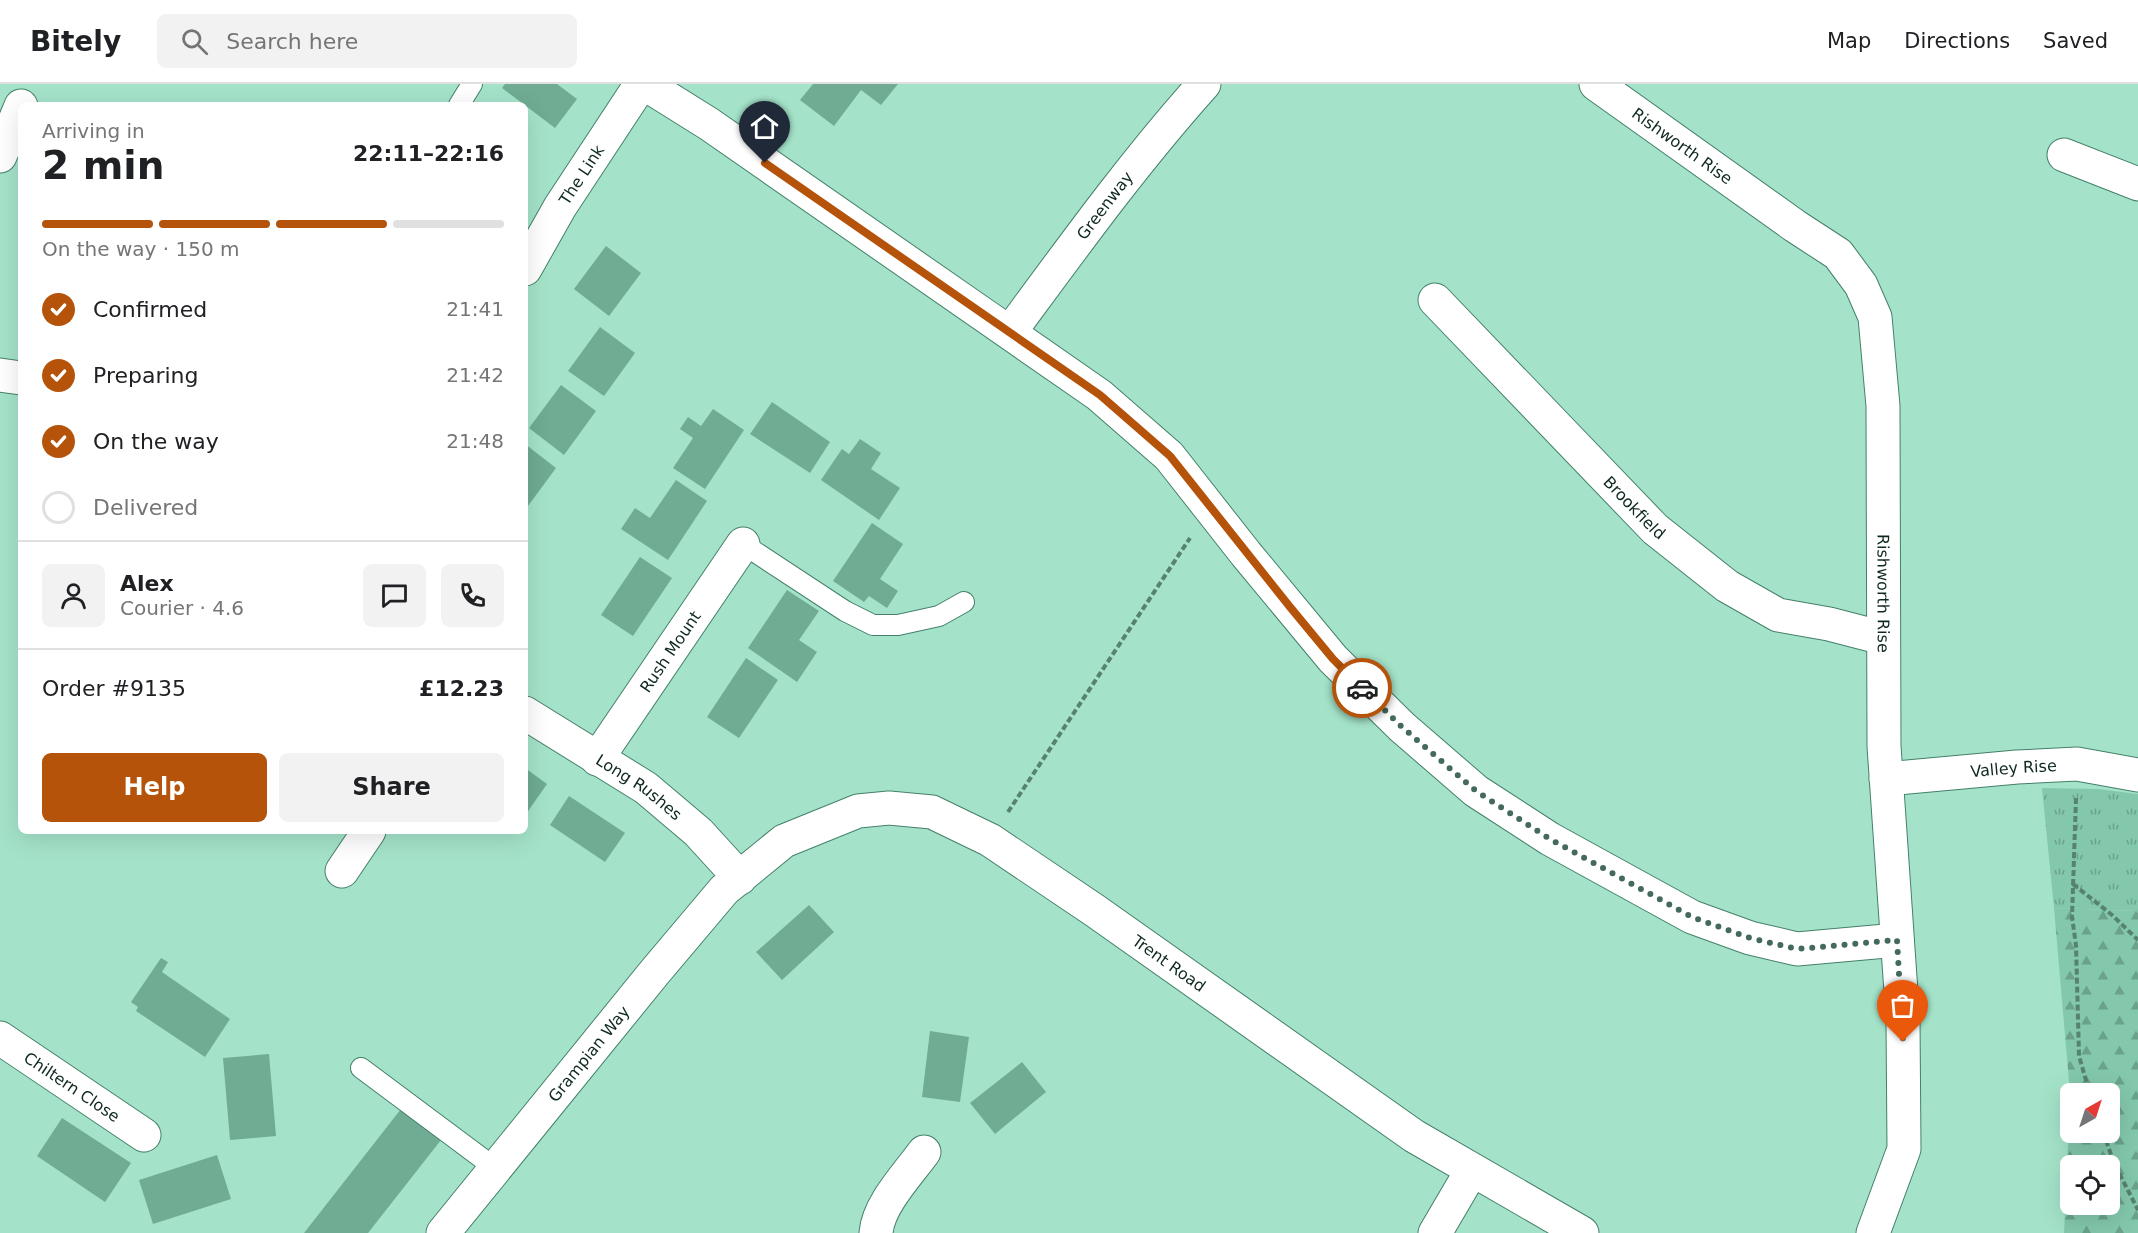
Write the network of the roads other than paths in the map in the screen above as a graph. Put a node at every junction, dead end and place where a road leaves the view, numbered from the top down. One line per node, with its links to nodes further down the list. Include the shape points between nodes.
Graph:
1 (30, 84): 6 (street)
2 (472, 84): 7 (lane)
3 (643, 84): 12 (street, The Link, via 560,207); 14 (street, via 709,124)
4 (1204, 84): 14 (street, Greenway, via 1113,193)
5 (1596, 84): 19 (street, Rishworth Rise, via 1838,254 1861,285 1875,317 1883,406)
6 (23, 102)
7 (461, 102)
8 (18, 113): 10 (street)
9 (2064, 155): 11 (street)
10 (0, 156)
11 (2138, 184)
12 (528, 263)
13 (1435, 300): 19 (street, Brookfield, via 1655,529 1727,586 1778,615)
14 (1010, 332): 27 (street, via 1100,395 1170,456 1333,659 1402,727 1476,791 1550,839 1692,917 1750,938 1797,949)
15 (0, 375): 16 (street)
16 (18, 378)
17 (743, 544): 18 (lane, via 873,625 898,625 939,616); 21 (street, Rush Mount)
18 (964, 602)
19 (1883, 638): 23 (street, Rishworth Rise)
20 (528, 715): 21 (street, Long Rushes)
21 (597, 759): 26 (street, Long Rushes, via 646,788 689,825)
22 (2138, 775): 23 (street, Valley Rise, via 2077,764)
23 (1886, 779): 27 (street, Rishworth Rise)
24 (367, 834): 25 (street)
25 (342, 871)
26 (740, 878): 32 (street, Grampian Way, via 724,890); 33 (street, Trent Road, via 784,841 858,811 889,808 932,812 990,840 1414,1136)
27 (1897, 940): 38 (street, Rishworth Rise, via 1903,1021 1904,1149)
28 (0, 1038): 30 (street, Chiltern Close)
29 (362, 1068): 32 (lane)
30 (144, 1135)
31 (924, 1152): 35 (street, via 891,1195)
32 (495, 1168): 34 (street, Grampian Way)
33 (1472, 1170): 36 (street); 37 (street, Trent Road)
34 (442, 1233)
35 (876, 1233)
36 (1435, 1233)
37 (1582, 1233)
38 (1873, 1233)

